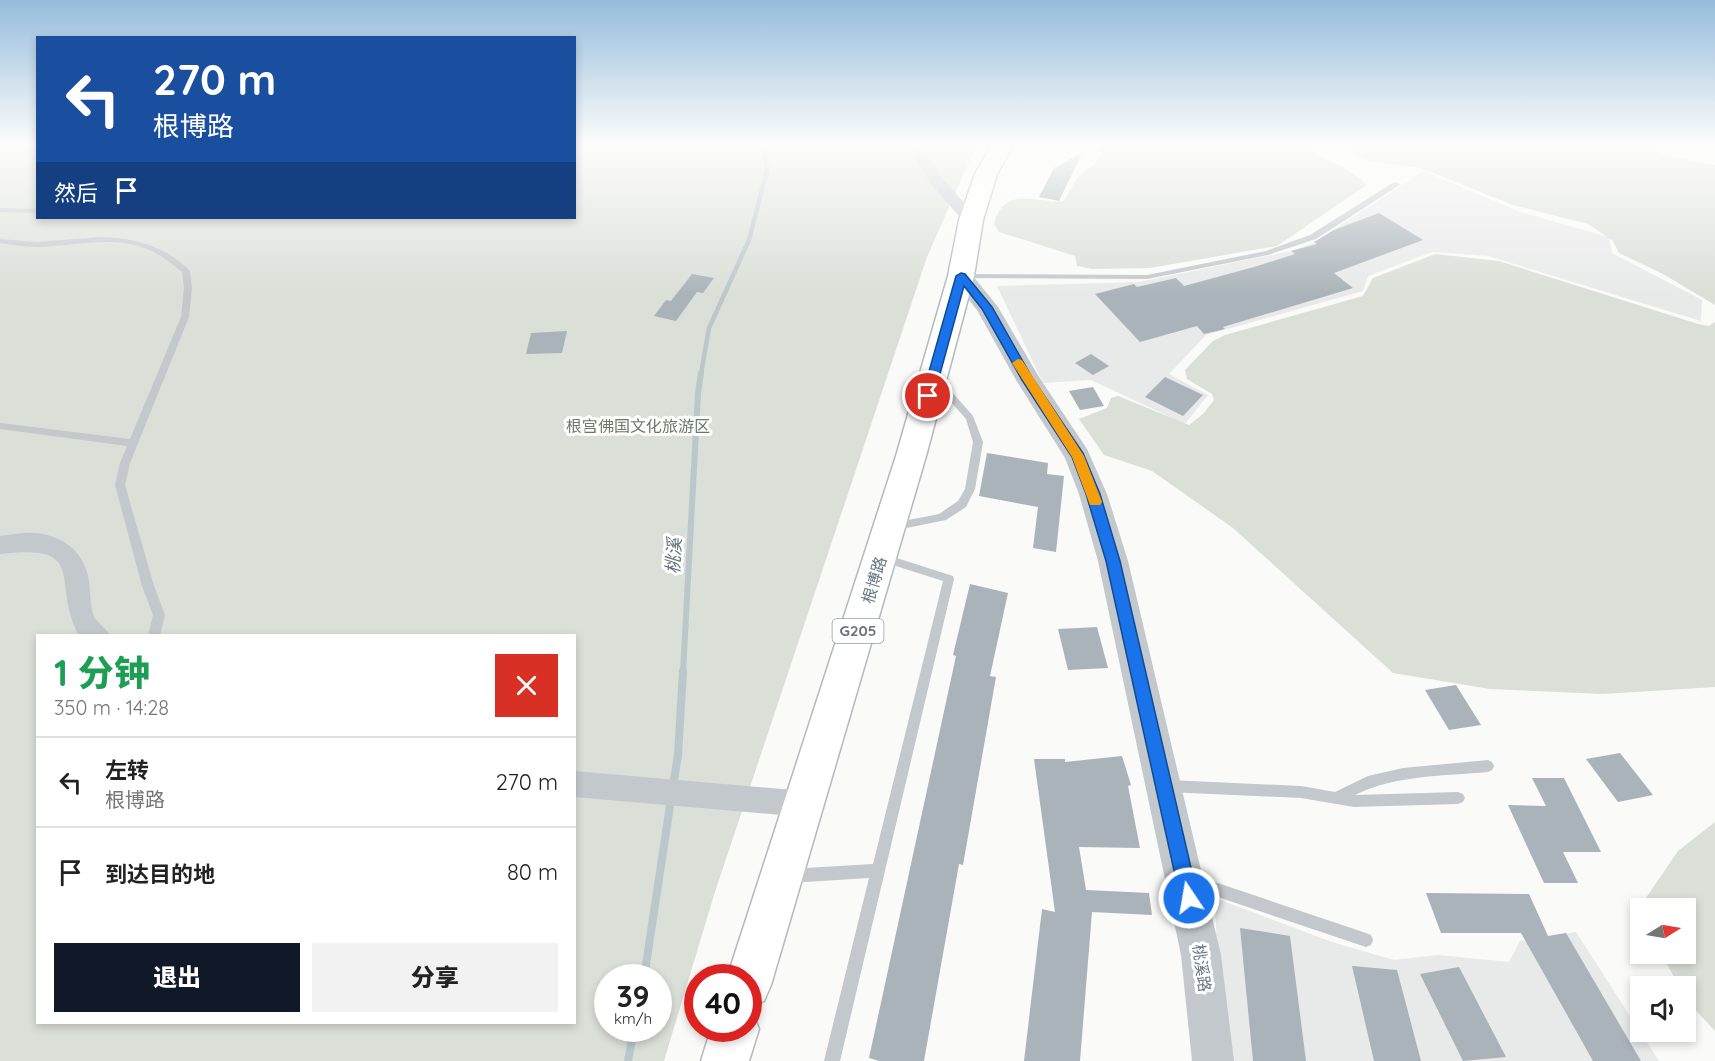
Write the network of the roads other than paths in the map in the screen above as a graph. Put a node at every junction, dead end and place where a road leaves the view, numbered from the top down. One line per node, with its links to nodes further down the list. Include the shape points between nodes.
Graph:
1 (949, 196): 6 (street)
2 (979, 196): 6 (highway, G205)
3 (1379, 196): 8 (lane, via 1313,237 1268,253 1147,277)
4 (0, 210): 5 (lane)
5 (36, 211)
6 (971, 220): 8 (highway, G205)
7 (0, 241): 11 (lane, via 35,244 132,240 168,254 186,271 185,316)
8 (961, 276): 9 (highway, 根博路 / G205); 18 (street, 桃溪路, via 987,307 1028,380 1078,456 1113,561)
9 (933, 376): 12 (highway, 根博路 / G205); 12 (lane, via 970,418 978,442 970,489 962,504 942,517)
10 (0, 426): 11 (lane)
11 (134, 442): 15 (lane, via 120,485 159,615)
12 (885, 543): 21 (highway, 根博路 / G205); 22 (lane, via 949,579)
13 (0, 545): 14 (street, via 35,541 56,546 72,560 79,579 81,618)
14 (94, 634)
15 (154, 634)
16 (1488, 766): 19 (lane, via 1403,774 1368,782)
17 (576, 784): 21 (street)
18 (1165, 786): 19 (lane, via 1301,792); 24 (street, 桃溪路)
19 (1334, 798): 20 (lane)
20 (1458, 798)
21 (805, 804): 23 (highway, 根博路 / G205)
22 (877, 871): 23 (lane); 29 (lane)
23 (782, 876): 26 (highway, 根博路 / G205)
24 (1185, 879): 25 (lane); 30 (street, 桃溪路, via 1202,954)
25 (1366, 940)
26 (755, 964)
27 (731, 1042): 28 (highway)
28 (725, 1061)
29 (832, 1061)
30 (1213, 1061)

